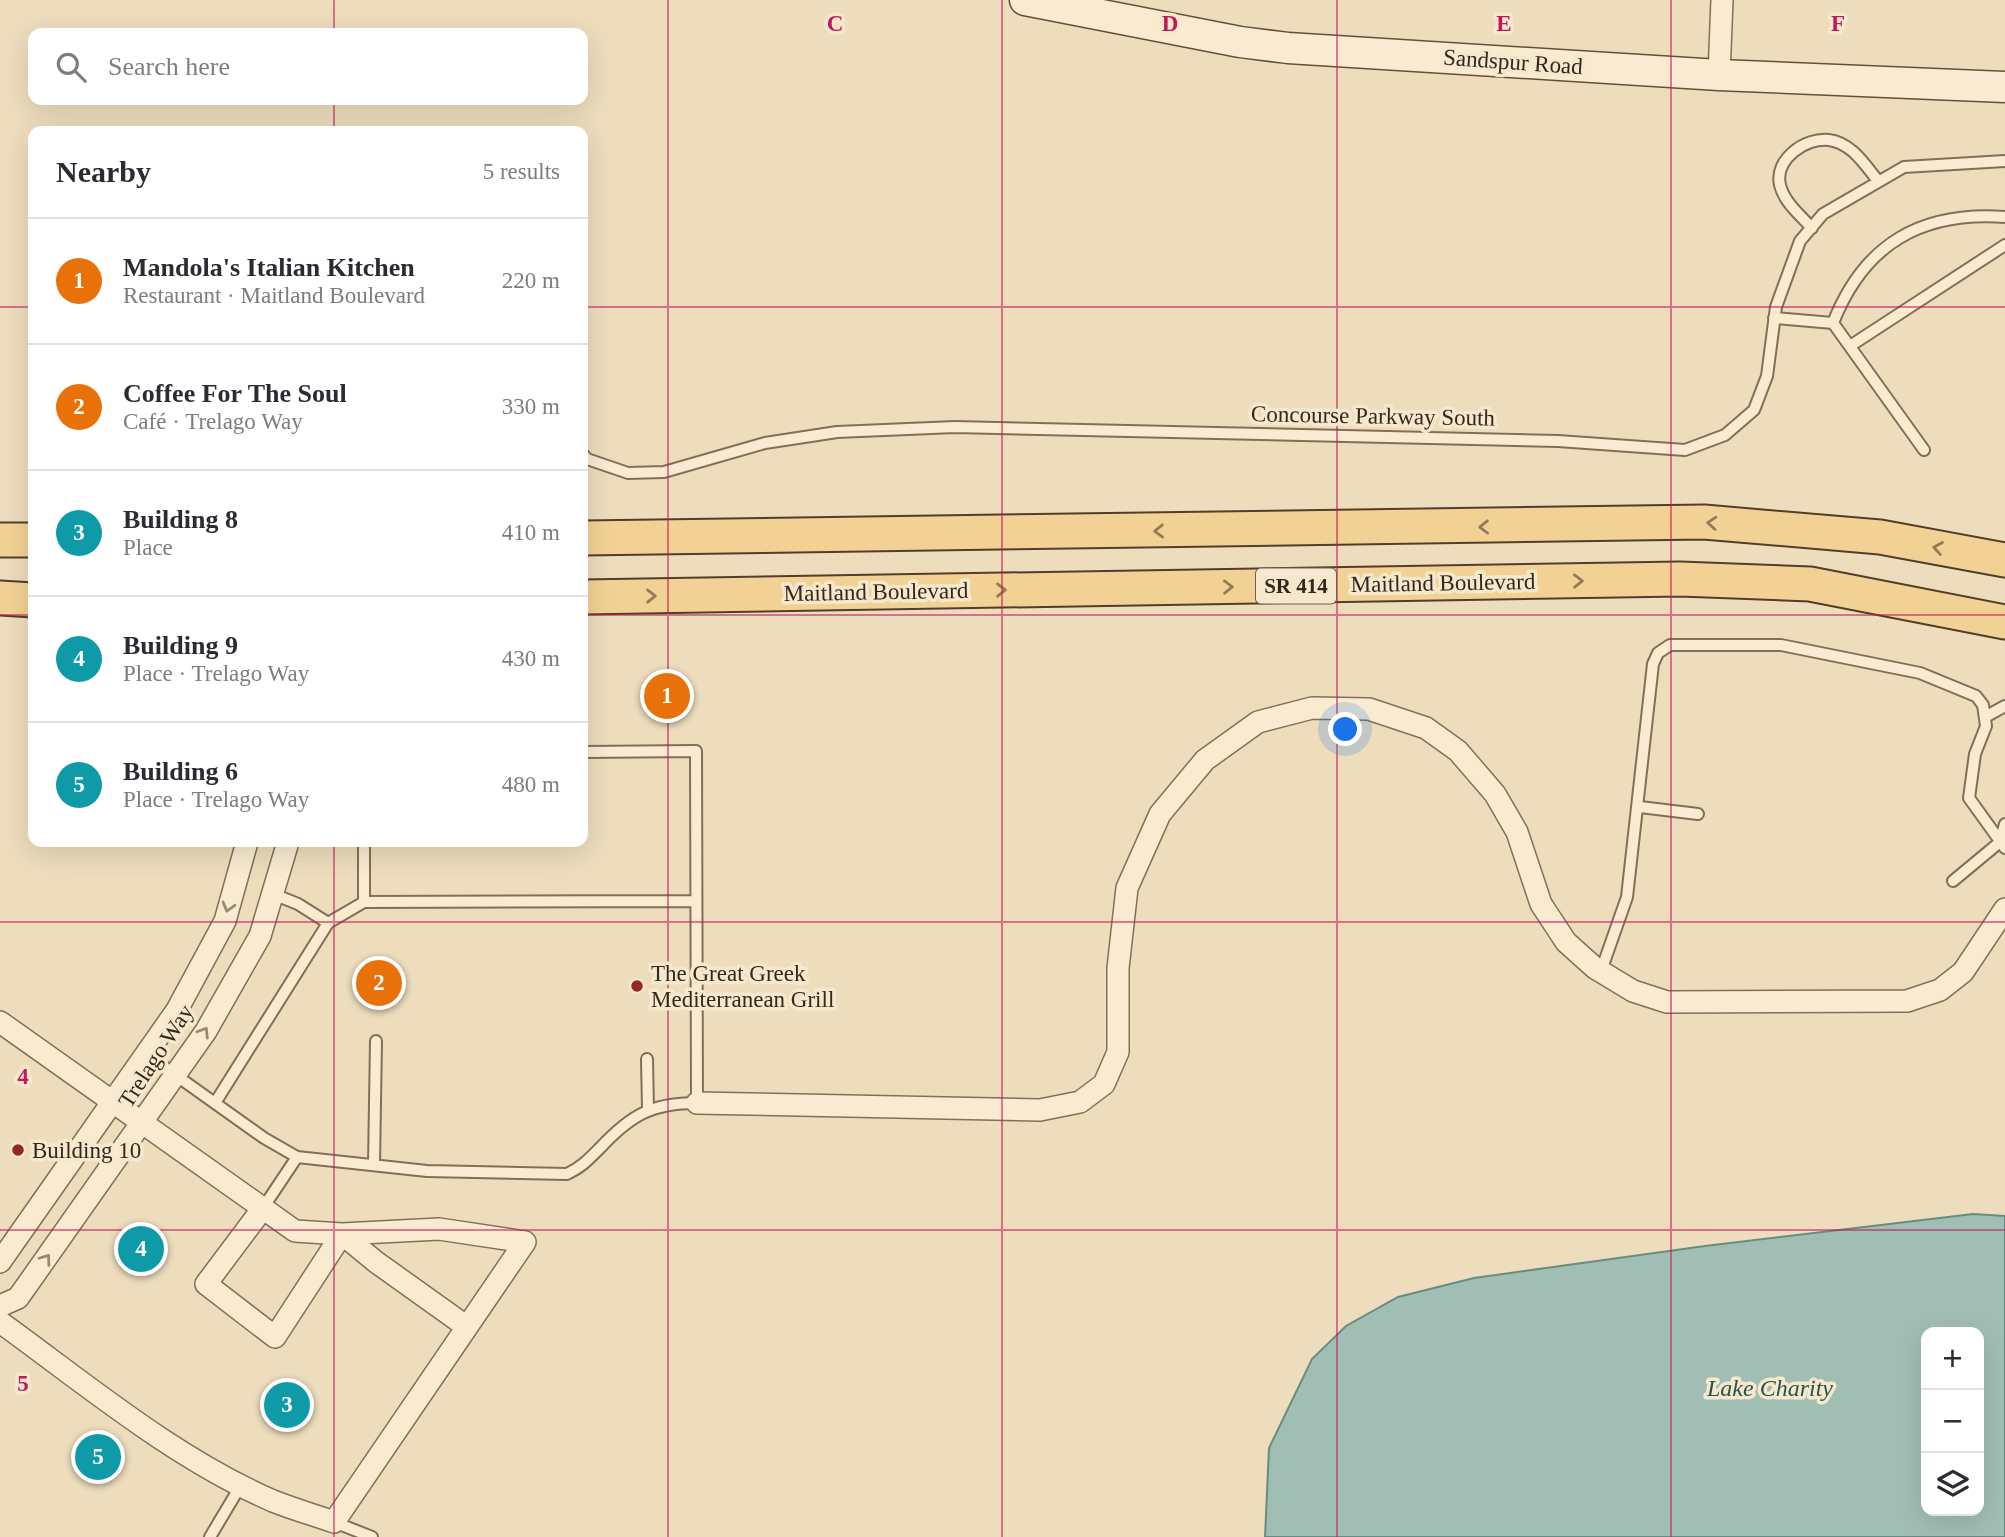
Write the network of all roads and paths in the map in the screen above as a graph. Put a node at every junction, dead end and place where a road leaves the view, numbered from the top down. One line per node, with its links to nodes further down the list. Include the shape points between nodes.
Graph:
1 (1025, 0): 3 (street, Sandspur Road, via 1288,48)
2 (1721, 0): 3 (street)
3 (1719, 75): 4 (street, Sandspur Road)
4 (2005, 88)
5 (2005, 161): 6 (lane, Concourse Parkway South, via 1904,167)
6 (1878, 181): 8 (lane, Concourse Parkway South, via 1823,214); 8 (lane, via 1856,153 1829,140 1790,153 1779,183 1786,200)
7 (2005, 217): 11 (lane, via 1953,219 1912,229 1875,256 1845,292)
8 (1812, 228): 10 (lane, Concourse Parkway South, via 1800,241)
9 (2005, 245): 12 (lane)
10 (1774, 318): 11 (lane); 14 (lane, Concourse Parkway South, via 1767,376 1754,411 1725,435 1685,450 1558,441 955,427 837,432 765,443 664,472 628,473)
11 (1833, 323): 12 (lane)
12 (1850, 346): 13 (lane)
13 (1924, 450)
14 (588, 456)
15 (588, 538): 18 (main road, one-way to 15, via 1880,537 1704,522)
16 (0, 540): 17 (main road)
17 (28, 540)
18 (2005, 560)
19 (588, 597): 22 (main road, Maitland Boulevard / SR 414, one-way to 22, via 1680,579 1810,584)
20 (0, 598): 21 (main road)
21 (28, 600)
22 (2005, 621)
23 (2005, 706): 24 (lane)
24 (1985, 717): 26 (lane, via 1983,705 1969,692 1885,665 1780,645 1670,645 1658,653 1653,664); 29 (lane, via 1969,798)
25 (588, 752): 35 (lane, via 696,751)
26 (1640, 807): 27 (lane); 39 (lane, via 1628,897)
27 (1698, 814)
28 (2005, 824): 29 (lane)
29 (2003, 845): 33 (lane)
30 (246, 847): 42 (street, Trelago Way, one-way to 42, via 225,920 177,1010)
31 (287, 847): 34 (street, Trelago Way)
32 (364, 847): 36 (lane)
33 (1953, 881)
34 (273, 894): 38 (lane); 44 (street, Trelago Way, one-way to 34, via 260,936)
35 (696, 901): 36 (lane); 47 (lane)
36 (365, 902): 38 (lane)
37 (2005, 909): 39 (street, via 1963,972 1940,990 1907,1000 1667,1002 1633,991)
38 (328, 923): 46 (lane)
39 (1601, 971): 47 (street, via 1566,942 1541,904 1517,832 1495,794 1458,751 1426,727 1369,709 1312,708 1258,722 1205,760 1160,814 1127,888 1118,968 1118,1052 1104,1084 1080,1102 1040,1110)
40 (0, 1022): 45 (street)
41 (376, 1041): 51 (lane)
42 (146, 1054): 44 (lane); 45 (street, Trelago Way)
43 (647, 1059): 48 (lane)
44 (176, 1075): 46 (lane); 49 (street, Trelago Way)
45 (114, 1100): 49 (street); 54 (street, Trelago Way)
46 (215, 1102): 50 (lane)
47 (697, 1103): 48 (lane)
48 (648, 1109): 51 (lane, via 628,1121 584,1166 567,1174 427,1171)
49 (142, 1125): 52 (street); 55 (street, Trelago Way, one-way to 49, via 18,1298)
50 (297, 1157): 51 (lane); 52 (lane)
51 (374, 1164)
52 (263, 1208): 53 (street, via 295,1231); 53 (street, via 206,1284 275,1337)
53 (342, 1234): 57 (street); 57 (street, via 439,1229 525,1242)
54 (0, 1262)
55 (0, 1306)
56 (0, 1322): 58 (street, via 160,1437)
57 (467, 1327): 59 (street)
58 (241, 1485): 59 (street); 60 (lane)
59 (334, 1522): 61 (lane)
60 (210, 1537)
61 (372, 1537)

